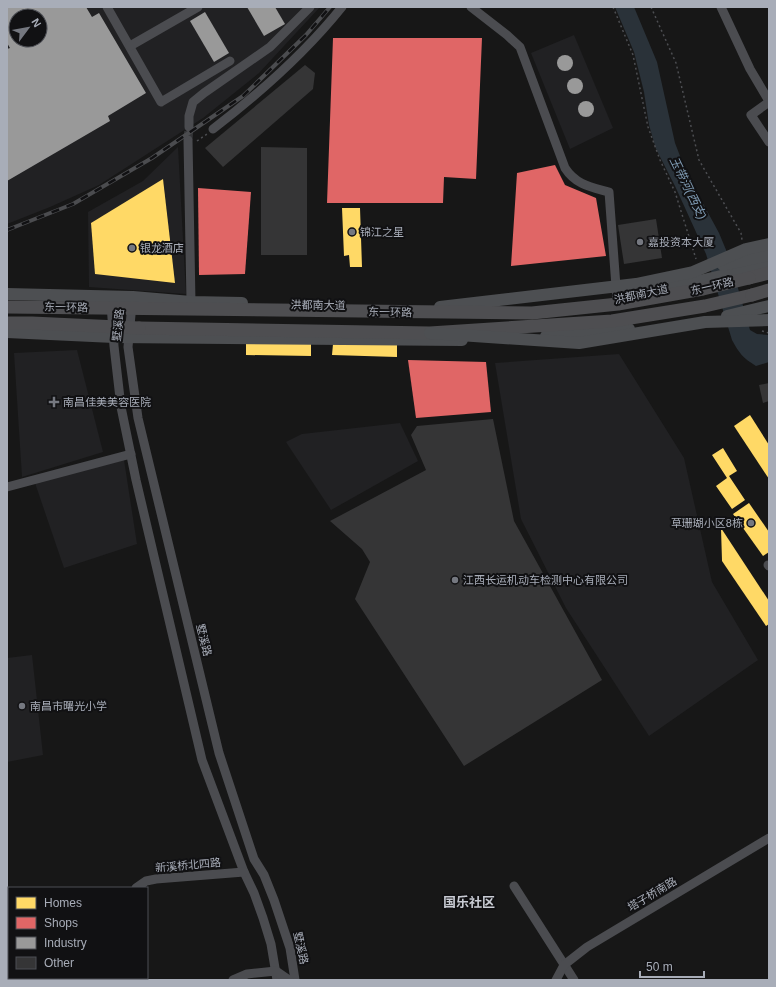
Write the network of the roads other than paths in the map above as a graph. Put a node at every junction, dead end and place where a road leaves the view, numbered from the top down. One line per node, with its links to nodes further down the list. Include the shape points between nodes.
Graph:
1 (107, 7): 7 (street)
2 (198, 7): 7 (street)
3 (310, 7): 10 (street, via 270,47 193,102)
4 (342, 7): 11 (street, via 286,68)
5 (471, 7): 23 (street, via 520,47 570,177 610,192)
6 (721, 7): 9 (street, via 750,69)
7 (130, 46): 8 (street, via 162,102)
8 (230, 61)
9 (769, 101): 12 (street, via 751,115)
10 (189, 127)
11 (214, 129)
12 (769, 142)
13 (188, 143): 24 (street)
14 (769, 244): 17 (main road, bridge, via 746,249)
15 (769, 255): 17 (main road, bridge)
16 (769, 264): 23 (main road, 洪都南大道)
17 (693, 272): 27 (main road, bridge, via 636,284)
18 (769, 273): 27 (highway, 东一环路, bridge, via 703,289 602,306 532,313)
19 (769, 290): 32 (highway, 东一环路, bridge, via 704,306 612,322)
20 (7, 294): 21 (main road, 洪都南大道)
21 (111, 296): 22 (main road, 洪都南大道); 33 (street, 墅溪路)
22 (133, 297): 24 (main road, 洪都南大道); 34 (street, 墅溪路)
23 (617, 300): 24 (main road, 洪都南大道, via 556,306 474,309)
24 (191, 302)
25 (766, 303): 28 (main road)
26 (7, 307): 27 (highway, 东一环路, bridge)
27 (398, 312)
28 (704, 319): 29 (main road, bridge); 32 (main road, bridge, via 578,343); 34 (main road, via 564,336 439,340)
29 (769, 320)
30 (7, 324): 32 (highway, 东一环路, bridge)
31 (7, 332): 33 (main road)
32 (430, 332)
33 (114, 337): 34 (main road); 35 (street, 墅溪路, via 121,407)
34 (128, 337): 45 (street, 墅溪路, via 138,418 219,753 254,859 264,875 290,948)
35 (130, 454): 36 (street); 38 (street, 墅溪路, via 202,760)
36 (7, 487)
37 (769, 838): 41 (street, 塔子桥南路, via 587,948)
38 (244, 872): 40 (street, 新溪桥北四路, via 156,878); 42 (street, 墅溪路, via 263,918 271,944)
39 (514, 886): 41 (street)
40 (137, 887)
41 (564, 965): 46 (street, 塔子桥南路); 47 (street)
42 (276, 975): 43 (street, via 247,974); 44 (street)
43 (233, 980)
44 (289, 980)
45 (295, 980)
46 (556, 980)
47 (574, 980)

